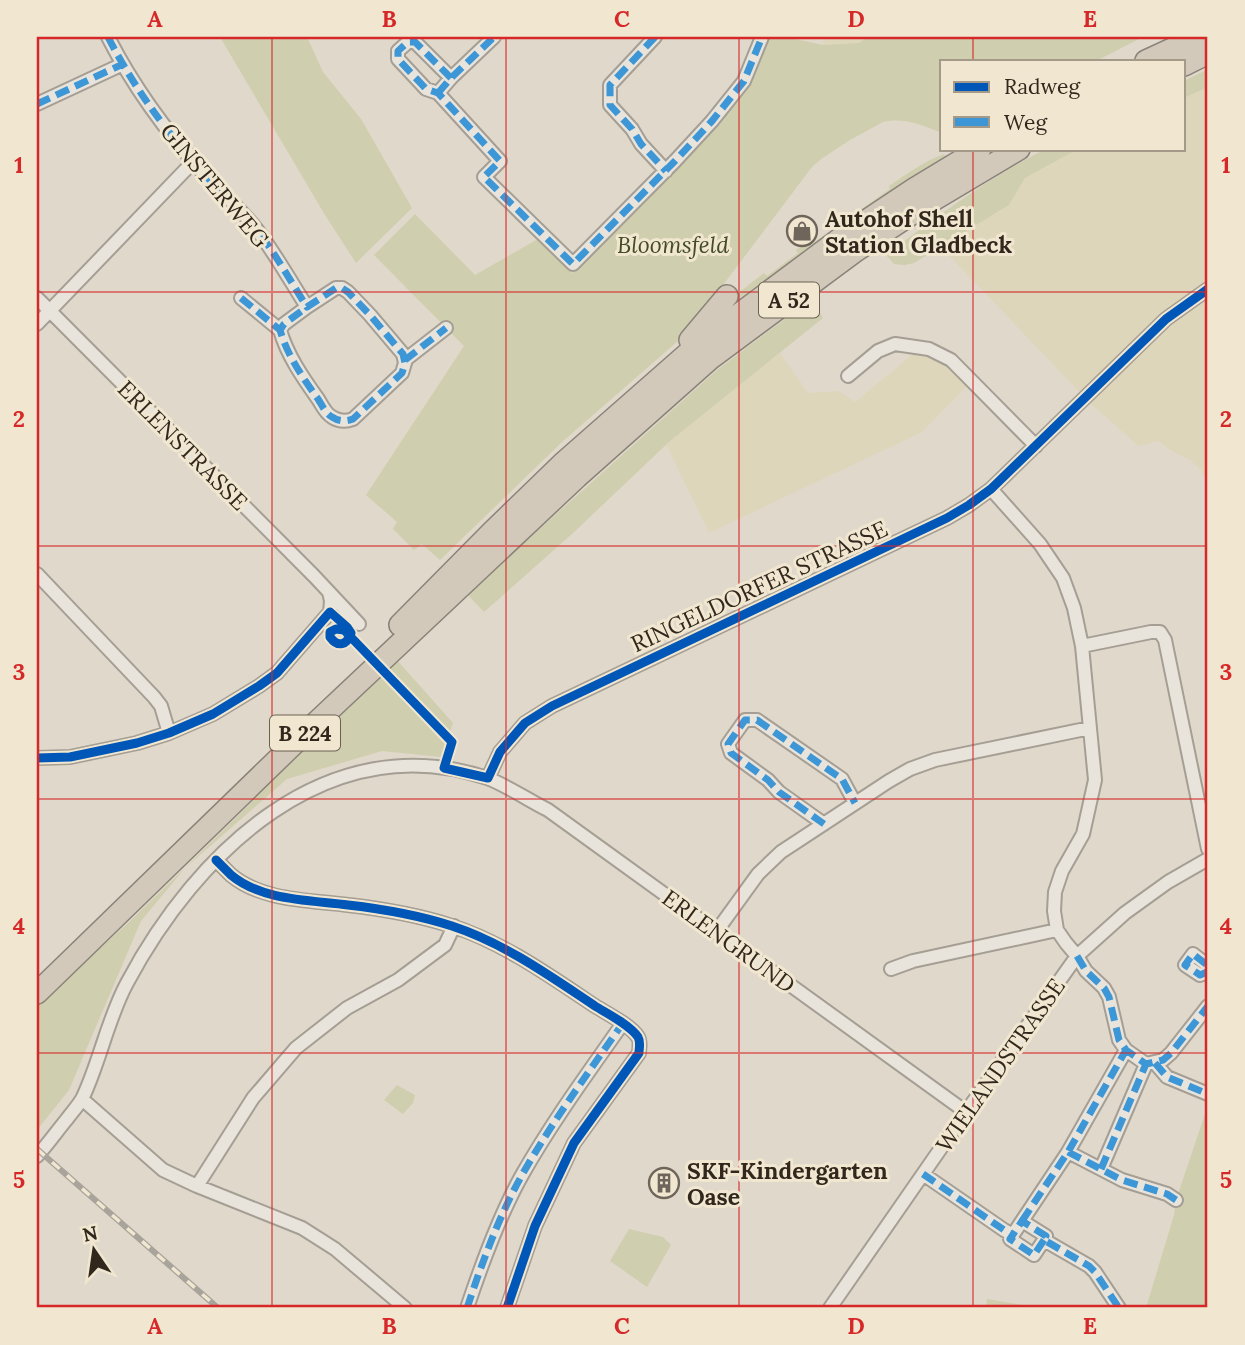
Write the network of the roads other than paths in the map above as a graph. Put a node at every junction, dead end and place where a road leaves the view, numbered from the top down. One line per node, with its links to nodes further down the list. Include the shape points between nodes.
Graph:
1 (108, 37): 8 (street, GINSTERWEG)
2 (494, 37): 10 (street)
3 (654, 37): 16 (street, via 610,85 610,105)
4 (762, 37): 16 (street, via 744,81)
5 (1198, 37): 7 (highway)
6 (1208, 53): 9 (highway)
7 (1148, 60)
8 (123, 64): 12 (street); 15 (street, GINSTERWEG)
9 (1186, 64)
10 (451, 78): 11 (street); 11 (street, via 415,42 397,51 398,59 426,89)
11 (438, 93): 16 (street, via 500,161 485,177 573,264)
12 (37, 104)
13 (979, 150): 27 (highway, A 52, via 845,234)
14 (1017, 150): 30 (highway, A 52, via 854,252)
15 (193, 162): 21 (street, GINSTERWEG, via 258,231); 22 (street)
16 (666, 171)
17 (1208, 289): 29 (street, RINGELDORFER STRASSE, via 1167,320)
18 (727, 296): 27 (highway)
19 (37, 298): 22 (street, ERLENSTRASSE)
20 (241, 298): 25 (street)
21 (307, 307): 25 (street); 26 (street, via 337,288 345,290)
22 (49, 311): 23 (street); 33 (street, ERLENSTRASSE)
23 (37, 324)
24 (446, 328): 26 (street)
25 (280, 330): 26 (street, via 305,382 327,413 343,421 353,419 402,373)
26 (405, 360)
27 (675, 365): 30 (highway, A 52)
28 (848, 376): 29 (street, via 878,351 895,344 929,349 951,360)
29 (1036, 446): 31 (street, RINGELDORFER STRASSE)
30 (570, 471): 50 (highway, B 224, via 493,531); 51 (highway, B 224)
31 (990, 489): 35 (street, via 1040,544 1063,578); 39 (street, RINGELDORFER STRASSE, via 947,518 552,706 525,723 500,752)
32 (37, 574): 37 (street, via 154,697)
33 (329, 591): 34 (street, ERLENSTRASSE); 37 (street, via 330,612 276,673 213,715)
34 (359, 624)
35 (1082, 646): 36 (street); 42 (street, via 1151,632 1160,632 1165,640)
36 (1090, 728): 40 (street, via 936,760 910,769); 46 (street, via 1095,780 1083,834 1055,892)
37 (169, 733): 38 (street, via 70,757)
38 (37, 758)
39 (488, 778): 44 (street, via 444,768 398,765 355,773 285,803 249,828); 47 (street, ERLENGRUND, via 548,810)
40 (855, 803): 41 (street); 41 (street, via 842,779 757,720 745,720 728,744 731,753)
41 (824, 824): 47 (street, via 781,852 758,874)
42 (1208, 849)
43 (1208, 859): 48 (street, WIELANDSTRASSE, via 1125,913)
44 (216, 860): 45 (street, via 233,877 276,896 406,913); 57 (street, via 146,949 125,987)
45 (454, 926): 53 (street, via 499,946); 63 (street, via 445,946 348,1008 296,1048 253,1098)
46 (1057, 930): 48 (street); 49 (street)
47 (716, 932): 58 (street, ERLENGRUND)
48 (1077, 956): 54 (street, via 1110,997 1119,1040); 58 (street, WIELANDSTRASSE)
49 (891, 969)
50 (37, 977)
51 (37, 993)
52 (1208, 1006): 55 (street, via 1171,1053)
53 (623, 1023): 69 (street, via 521,1177); 70 (street, via 638,1037 639,1053 574,1143 535,1226)
54 (1126, 1050): 55 (street); 59 (street)
55 (1150, 1063): 56 (street, via 1167,1077); 61 (street)
56 (1208, 1094)
57 (82, 1099): 60 (street); 63 (street, via 163,1170)
58 (966, 1112): 62 (street, WIELANDSTRASSE)
59 (1069, 1152): 61 (street); 65 (street)
60 (37, 1156)
61 (1101, 1169): 64 (street)
62 (923, 1174): 66 (street); 71 (street, WIELANDSTRASSE)
63 (197, 1186): 68 (street, via 302,1228 335,1249)
64 (1176, 1200)
65 (1022, 1221): 66 (street); 67 (street, via 1046,1236)
66 (1013, 1235): 67 (street, via 1010,1240 1034,1255)
67 (1044, 1240): 72 (street, via 1096,1272)
68 (405, 1308)
69 (467, 1308)
70 (508, 1308)
71 (830, 1308)
72 (1118, 1308)

